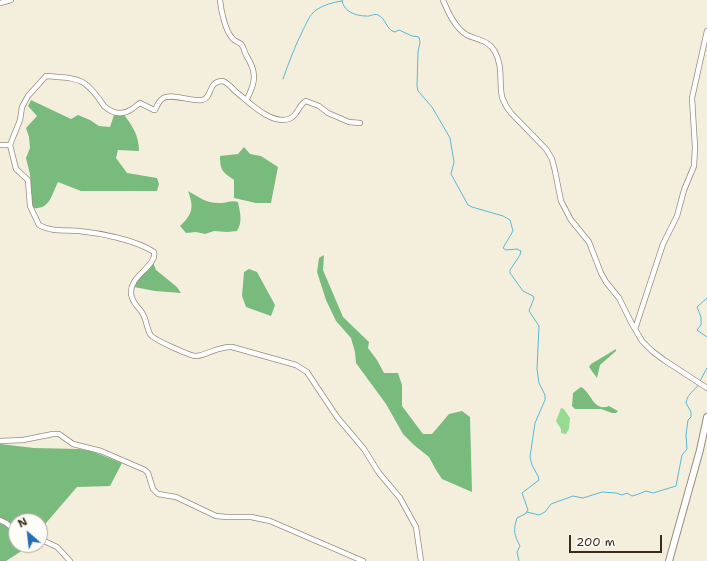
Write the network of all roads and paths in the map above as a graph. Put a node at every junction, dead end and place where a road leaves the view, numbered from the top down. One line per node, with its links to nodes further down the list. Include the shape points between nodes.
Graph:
1 (11, 0): 4 (street)
2 (220, 0): 6 (street, via 224,22 232,39 242,45 253,66 254,75)
3 (443, 0): 10 (street, via 459,28 467,35 486,42 494,50 500,66 502,97 506,107 546,149 552,159 561,202 571,220 589,242 601,273 619,298)
4 (0, 3)
5 (707, 31): 10 (street, via 692,98 694,166 677,216 663,244)
6 (247, 99): 7 (street, via 256,108 274,118 291,118 306,101 349,122); 9 (street, via 226,82 220,81 213,85 205,99 167,97 162,98 156,110 140,103 126,113 117,114 104,106 85,83 69,78 46,76 22,107 20,120)
7 (360, 123)
8 (0, 145): 9 (street)
9 (10, 145): 17 (street, via 16,168 28,180 29,205 39,225 49,229 124,239 154,252 152,260 135,281 130,292 132,301 144,316 152,337 194,356 234,347 296,365 306,371 338,419 400,498 416,527)
10 (635, 329): 11 (street, via 652,351)
11 (707, 388)
12 (707, 417): 18 (main road)
13 (0, 441): 16 (street, via 59,434 72,443 101,451 145,470 158,494 176,497 216,516 248,516 263,519)
14 (48, 544): 15 (street, via 56,547)
15 (70, 561)
16 (363, 561)
17 (421, 561)
18 (669, 561)

